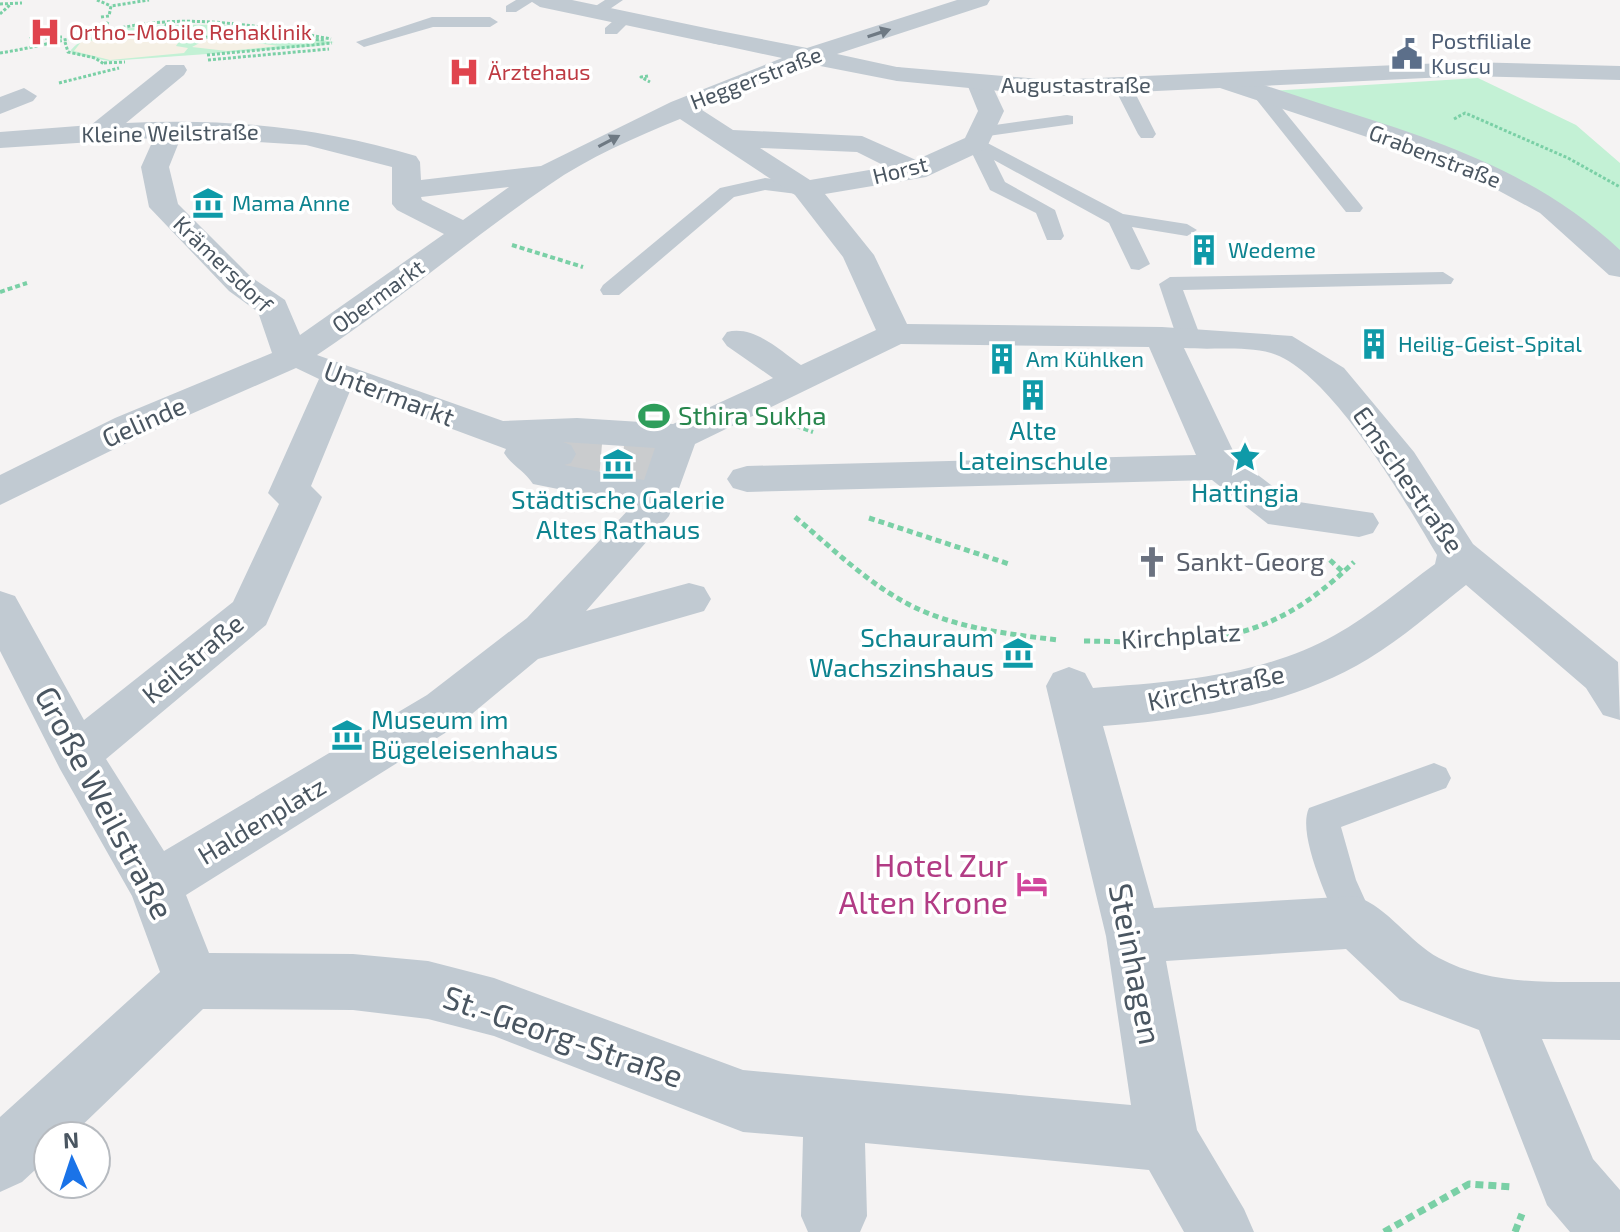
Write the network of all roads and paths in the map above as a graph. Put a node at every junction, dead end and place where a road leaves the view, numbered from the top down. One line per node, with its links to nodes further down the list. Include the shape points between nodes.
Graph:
1 (97, 0): 9 (path)
2 (149, 0): 9 (path)
3 (527, 0): 10 (lane)
4 (540, 0): 11 (street, Augustastraße)
5 (979, 0): 26 (street, Heggerstraße, one-way to 5)
6 (22, 3): 8 (path)
7 (0, 4): 8 (path)
8 (12, 4): 12 (path)
9 (111, 6): 14 (path)
10 (511, 9)
11 (607, 12): 26 (street, Augustastraße)
12 (0, 14)
13 (101, 17): 14 (path)
14 (109, 19): 17 (path)
15 (490, 22): 22 (lane, via 432,22)
16 (37, 35): 18 (path, via 29,39)
17 (97, 35): 20 (path, via 129,27 218,22); 21 (path)
18 (62, 37)
19 (184, 38): 25 (path, via 345,42)
20 (332, 39)
21 (65, 42): 24 (path); 29 (path, via 68,52)
22 (364, 42)
23 (335, 46): 28 (path)
24 (0, 53)
25 (197, 56)
26 (805, 57): 36 (street, Augustastraße); 41 (street, Heggerstraße)
27 (135, 61): 29 (path)
28 (203, 61)
29 (104, 63): 31 (path)
30 (127, 67): 31 (path)
31 (107, 69): 34 (path)
32 (175, 70): 44 (street)
33 (1620, 73): 35 (street, Augustastraße, via 1467,69)
34 (58, 83)
35 (1229, 83): 37 (street, Augustastraße); 38 (street, Grabenstraße)
36 (980, 84): 37 (street, Augustastraße); 47 (street, via 991,111)
37 (1123, 87): 45 (lane)
38 (1261, 94): 49 (street, Grabenstraße); 55 (lane)
39 (24, 96): 40 (street)
40 (0, 106)
41 (680, 107): 46 (street); 51 (street, Heggerstraße, one-way to 41)
42 (1067, 120): 47 (lane)
43 (171, 129): 44 (street, Kleine Weilstraße); 53 (street, Kleine Weilstraße, via 251,129 377,152 406,162); 71 (street, Krämersdorf, via 155,167 164,207 207,254 273,307)
44 (99, 132): 48 (street, Kleine Weilstraße)
45 (1147, 134)
46 (730, 138): 50 (street, via 862,144); 54 (street)
47 (978, 138): 50 (street, Horst); 56 (lane); 59 (lane, via 997,186 1045,210)
48 (0, 140)
49 (1411, 142): 52 (path, via 1465,113); 62 (street, Grabenstraße, via 1525,191 1583,232)
50 (916, 171): 54 (street, Horst)
51 (545, 175): 53 (street); 58 (street, Obermarkt)
52 (1620, 187)
53 (406, 189): 58 (street, via 407,204)
54 (805, 189): 61 (lane, via 765,184 727,192); 69 (street, via 858,255)
55 (1353, 208)
56 (1118, 219): 57 (lane); 60 (lane)
57 (1187, 230)
58 (464, 232): 61 (path, via 584,267 600,254); 71 (street, Obermarkt, via 352,317)
59 (1054, 236)
60 (1139, 264)
61 (636, 268): 66 (lane)
62 (1620, 268)
63 (1443, 279): 64 (lane)
64 (1249, 282): 68 (lane); 68 (lane, via 1170,284)
65 (27, 283): 67 (path)
66 (611, 290)
67 (0, 292)
68 (1177, 330): 69 (street, Emschestraße); 81 (street); 87 (street, Emschestraße, via 1280,343 1331,376 1400,461)
69 (895, 334): 73 (street, Emschestraße)
70 (739, 339): 73 (street)
71 (290, 356): 72 (street, Untermarkt); 83 (street, Gelinde, via 128,427)
72 (339, 375): 77 (street, Untermarkt); 95 (street, Keilstraße, via 288,493 302,497 250,613)
73 (798, 379): 80 (street, Emschestraße)
74 (813, 418): 78 (path)
75 (803, 423): 78 (path)
76 (795, 425): 78 (path)
77 (488, 430): 79 (street, Untermarkt); 80 (street, Untermarkt, via 577,430); 80 (street, Untermarkt, via 541,464 547,475 635,491)
78 (813, 432)
79 (557, 454)
80 (670, 467): 86 (street, Haldenplatz)
81 (1221, 467): 82 (street); 85 (street, via 1282,514)
82 (747, 479): 90 (path, via 821,543 924,611 1013,635)
83 (0, 491)
84 (866, 517): 88 (path)
85 (1359, 523): 91 (path, Kirchplatz, via 1354,562 1320,595 1281,621 1212,639)
86 (612, 553): 92 (street, Haldenplatz); 92 (street, Haldenplatz, via 673,603)
87 (1458, 555): 93 (street, Emschestraße); 94 (street, Kirchstraße, via 1454,572 1349,649 1275,680 1175,701)
88 (1009, 564)
89 (0, 608): 95 (street, Große Weilstraße)
90 (1060, 640)
91 (1076, 641)
92 (524, 645): 97 (street, Haldenplatz, via 444,709)
93 (1614, 682)
94 (1072, 697): 99 (street, Steinhagen)
95 (77, 754): 97 (street, Große Weilstraße)
96 (1434, 778): 98 (lane, via 1321,819)
97 (155, 885): 100 (street, Große Weilstraße)
98 (1356, 922): 99 (street); 101 (street, via 1420,980)
99 (1134, 936): 104 (street, Steinhagen)
100 (192, 981): 103 (street, St.-Georg-Straße, via 353,982 428,990 494,1007 743,1101); 105 (street)
101 (1500, 1009): 102 (street); 106 (street)
102 (1620, 1011)
103 (834, 1110): 104 (street, St.-Georg-Straße); 107 (street)
104 (1167, 1140): 108 (street, Steinhagen)
105 (0, 1160)
106 (1570, 1182): 109 (path, via 1532,1189 1469,1184); 110 (street)
107 (834, 1216)
108 (1221, 1232)
109 (1384, 1232)
110 (1613, 1232)

